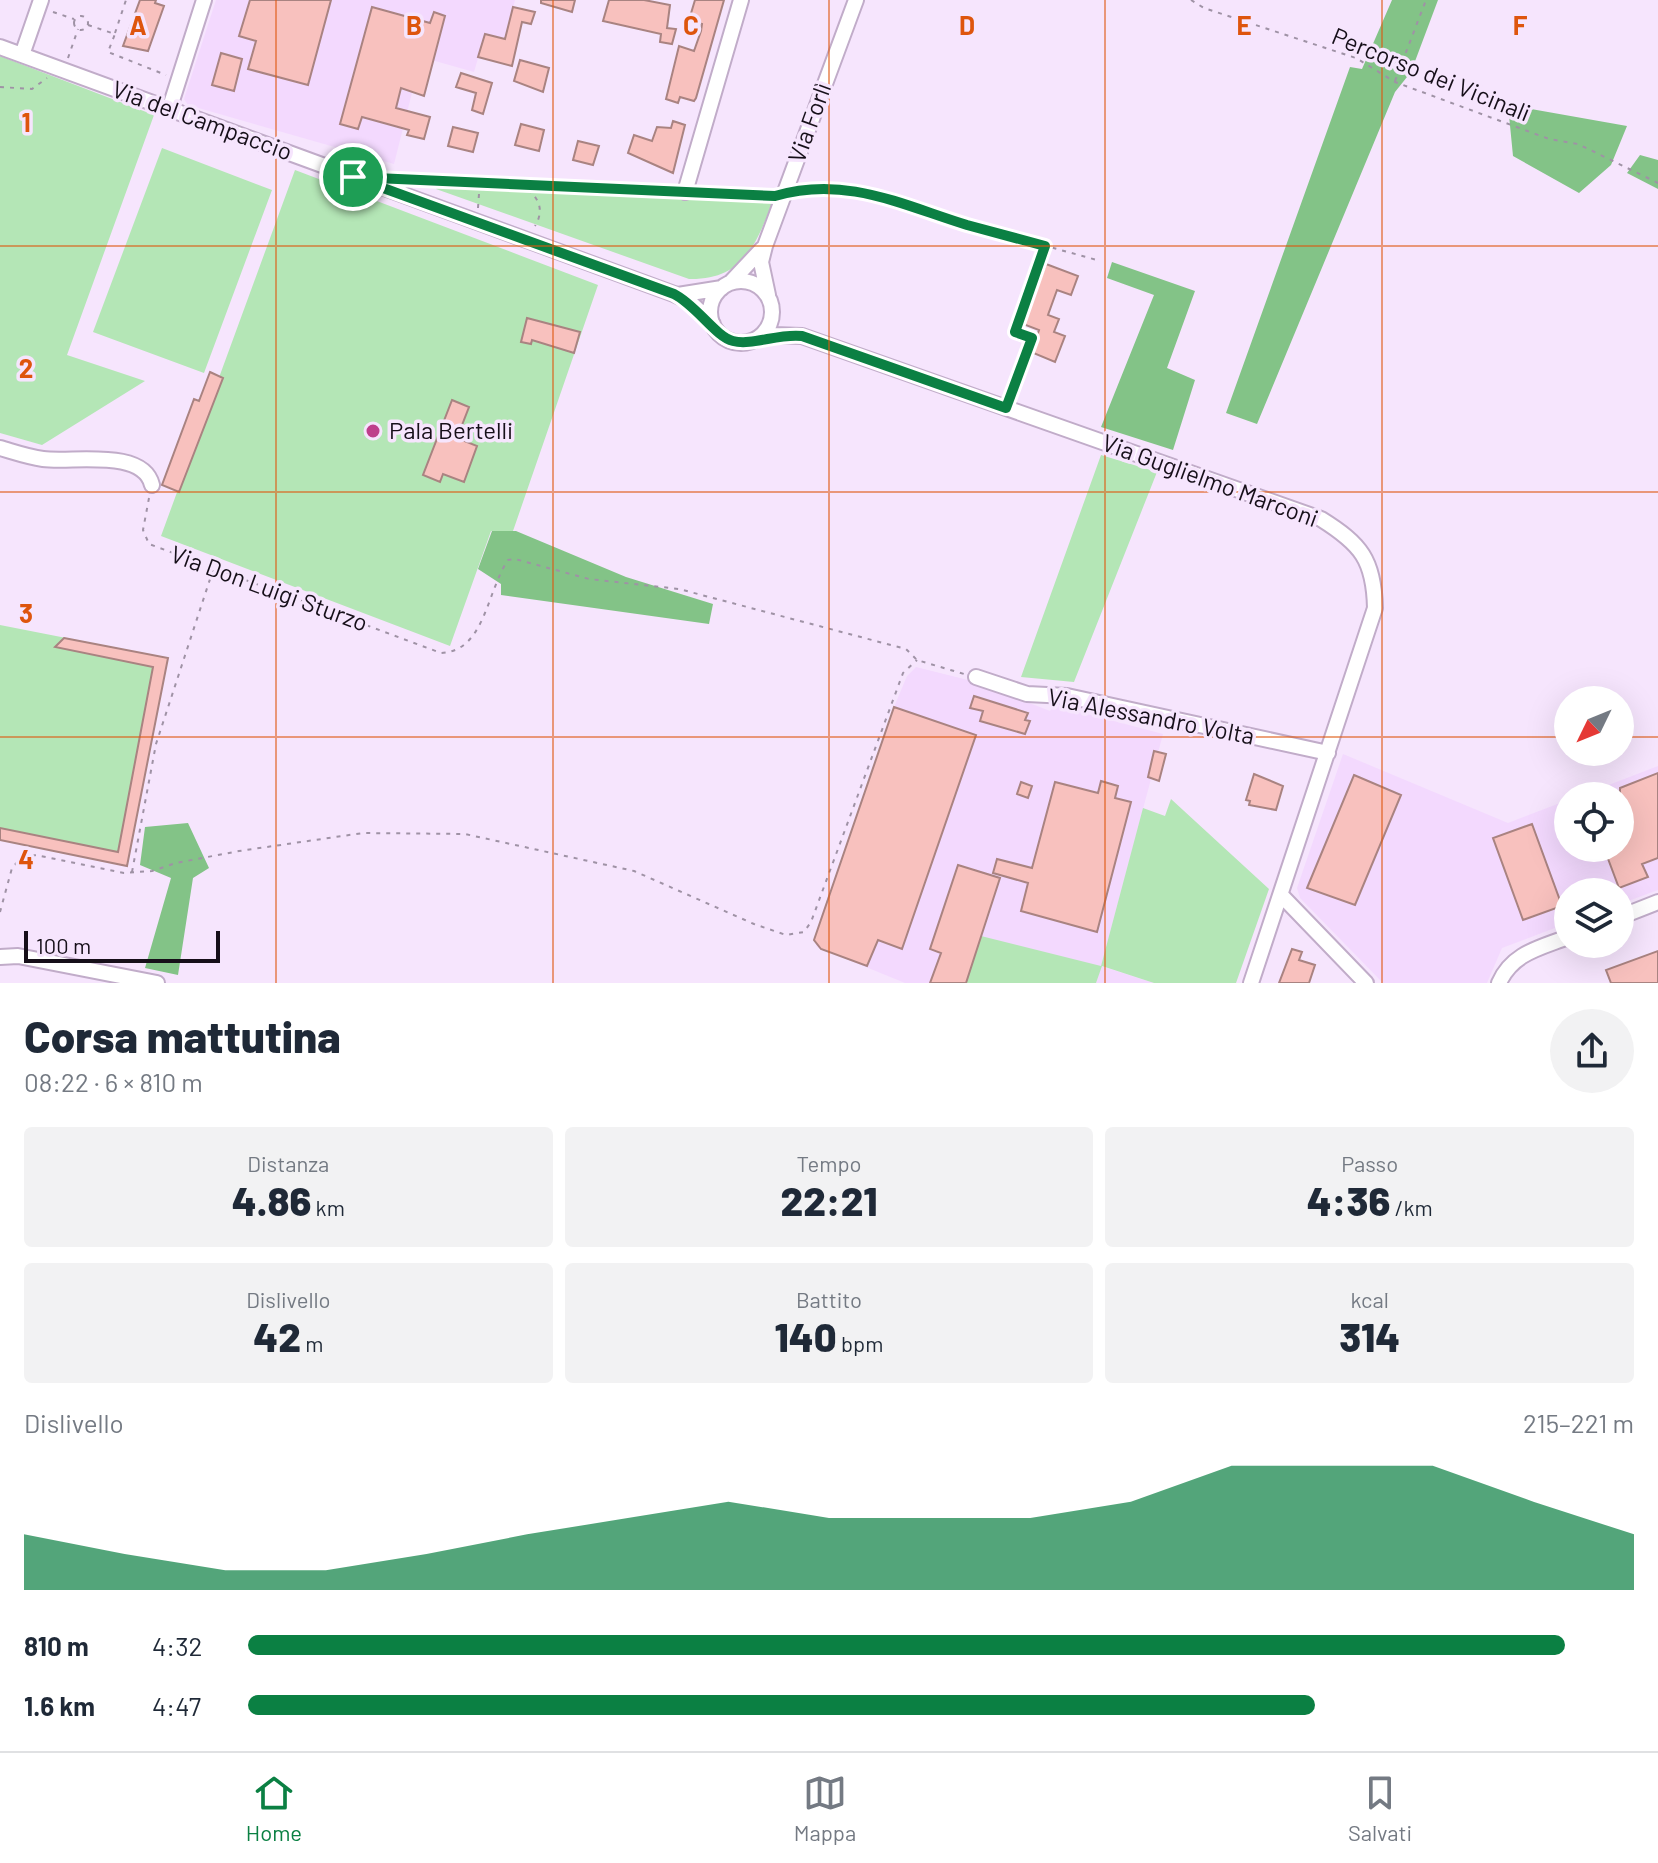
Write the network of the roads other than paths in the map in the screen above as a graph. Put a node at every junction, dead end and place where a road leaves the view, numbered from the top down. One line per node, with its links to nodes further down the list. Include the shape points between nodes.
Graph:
1 (204, 0): 7 (street)
2 (741, 0): 8 (street)
3 (856, 0): 9 (street, Via Forlì)
4 (40, 4): 6 (street)
5 (0, 47): 6 (street, Via del Campaccio)
6 (22, 55): 7 (street, Via del Campaccio)
7 (170, 107): 11 (street, Via del Campaccio)
8 (685, 192)
9 (765, 246): 10 (street, Via Forlì); 12 (street, Via Forlì, via 761,262)
10 (726, 285): 11 (street, Via del Campaccio); 12 (street, via 751,282); 13 (street, via 711,305)
11 (674, 294): 13 (street, Via del Campaccio)
12 (770, 300): 14 (street, Via Guglielmo Marconi, via 779,317); 15 (street, via 770,325)
13 (713, 324): 15 (street, via 736,342)
14 (802, 336): 15 (street, Via Guglielmo Marconi); 19 (street, Via Guglielmo Marconi, via 1321,519 1355,543 1371,566 1375,608)
15 (756, 339)
16 (0, 448): 17 (street, via 44,459 129,463 148,475)
17 (152, 485)
18 (976, 677): 19 (street, Via Alessandro Volta, via 1027,694 1067,696)
19 (1328, 753): 20 (street, Via Guglielmo Marconi)
20 (1281, 895): 26 (street, Via Guglielmo Marconi); 27 (street)
21 (1658, 902): 22 (street)
22 (1634, 911)
23 (1554, 942): 28 (street, via 1522,954)
24 (2, 961): 25 (street, via 18,956)
25 (157, 983)
26 (1251, 983)
27 (1366, 983)
28 (1499, 983)

